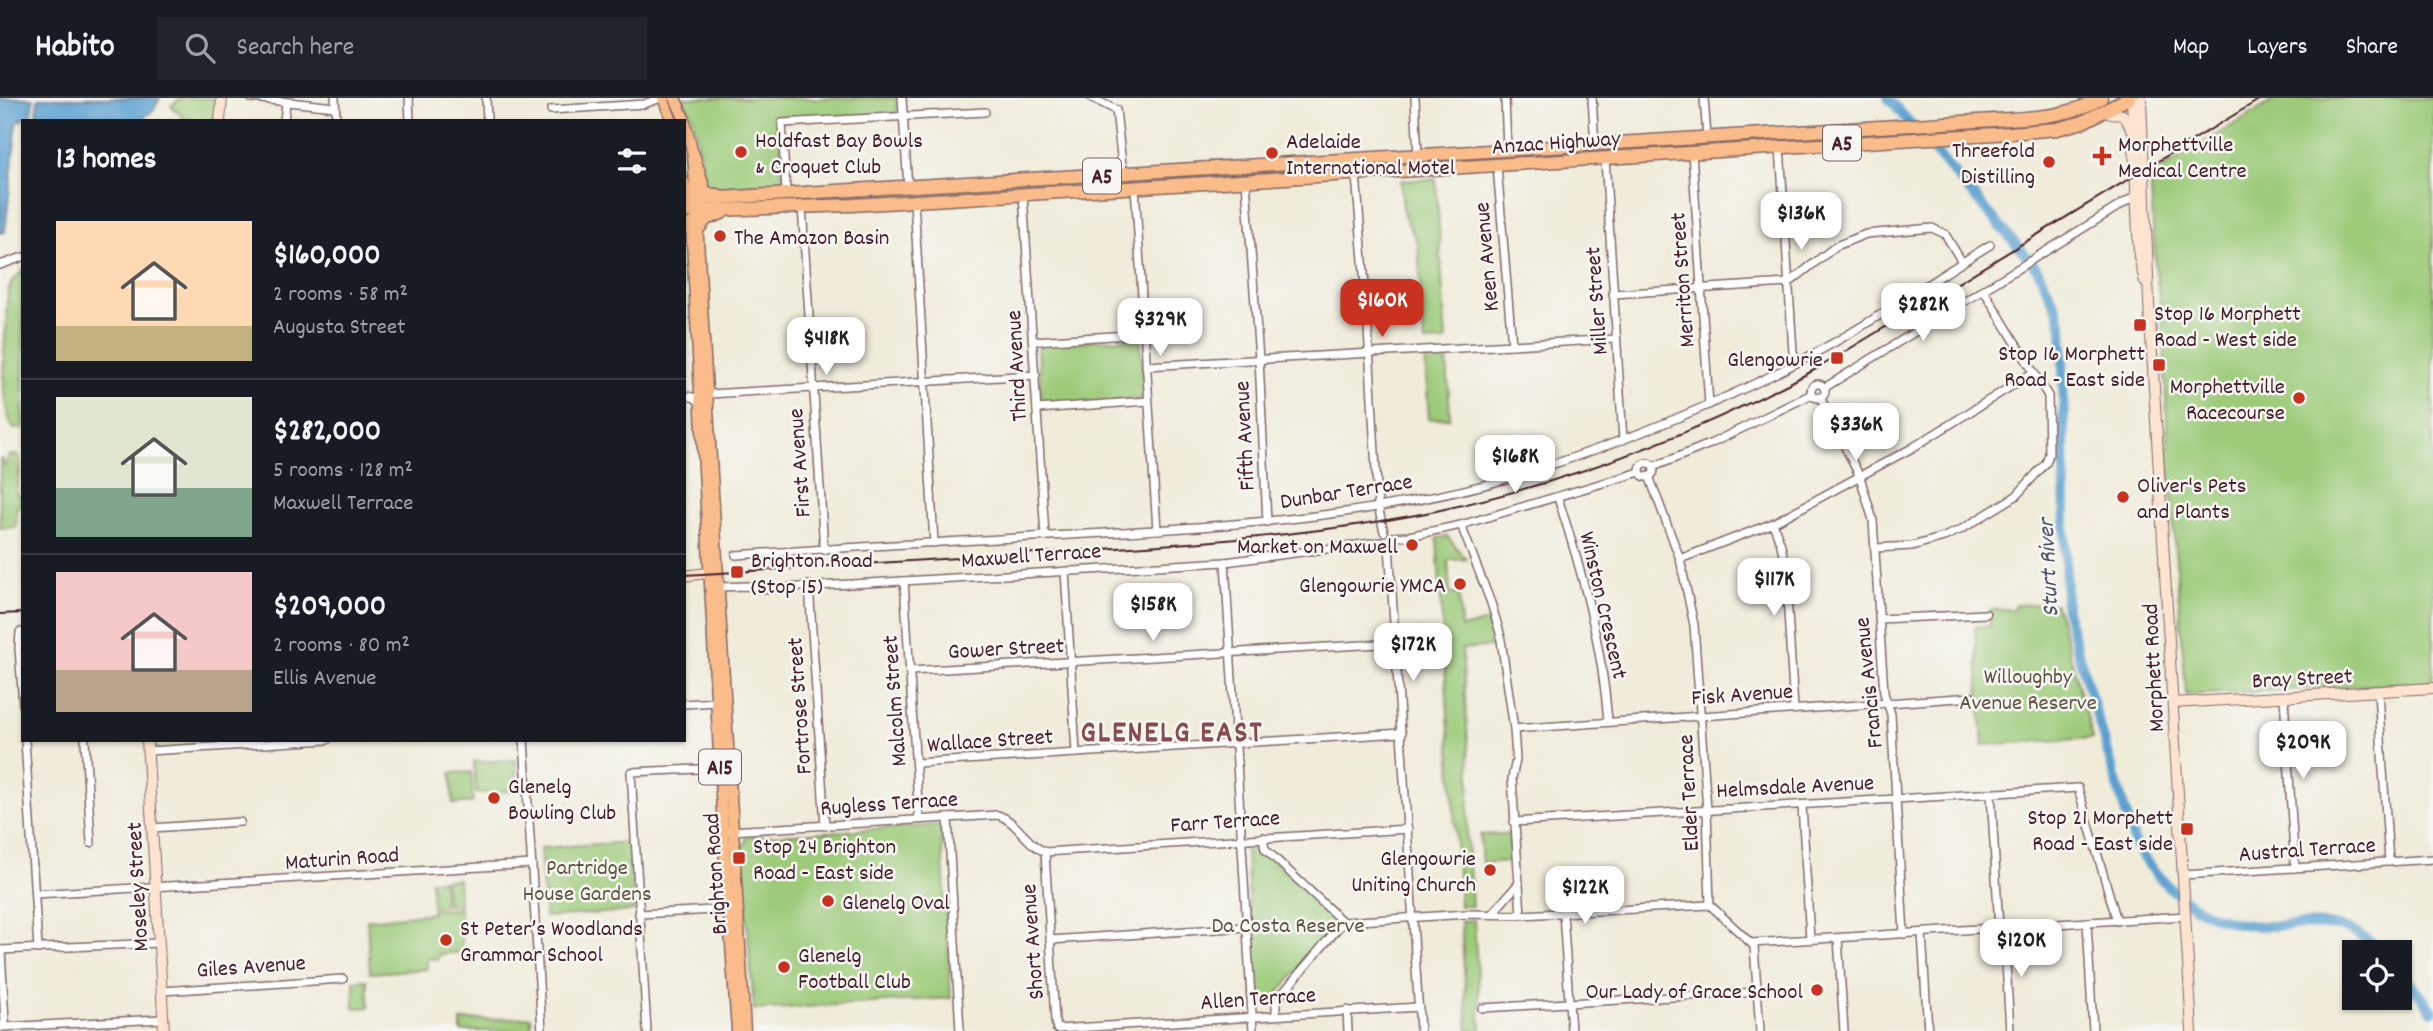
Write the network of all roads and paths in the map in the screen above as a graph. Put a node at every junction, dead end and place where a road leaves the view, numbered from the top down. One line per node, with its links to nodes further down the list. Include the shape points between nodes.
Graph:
1 (222, 98): 24 (main road)
2 (251, 98): 17 (street)
3 (335, 98): 19 (street)
4 (409, 98): 27 (street)
5 (486, 98): 28 (street)
6 (662, 98): 20 (street, via 644,104); 29 (main road)
7 (675, 98): 30 (main road, A15)
8 (902, 98): 23 (street)
9 (1092, 98): 18 (street)
10 (1415, 98): 46 (street)
11 (1505, 98): 43 (street)
12 (1592, 98): 38 (street)
13 (1704, 98): 36 (street)
14 (2101, 98): 31 (highway, Anzac Highway / A5, via 2066,113)
15 (2131, 98): 21 (highway, Anzac Highway / A5); 37 (main road, Morphett Road)
16 (2141, 98): 82 (main road, Morphett Road)
17 (286, 102): 19 (street); 25 (street)
18 (1112, 102): 53 (street)
19 (335, 107): 26 (street)
20 (551, 110)
21 (2105, 112): 34 (highway, Anzac Highway / A5, via 2057,129); 37 (main road, via 2127,118)
22 (985, 113): 23 (street)
23 (903, 117): 59 (street); 63 (street, via 782,124)
24 (220, 119)
25 (284, 119)
26 (336, 119)
27 (410, 119)
28 (487, 119)
29 (671, 119)
30 (684, 119)
31 (2010, 120): 33 (highway, Anzac Highway / A5); 34 (highway)
32 (686, 126): 45 (main road, A15)
33 (1786, 133): 35 (highway, Anzac Highway / A5); 39 (highway)
34 (2011, 133): 39 (highway, Anzac Highway / A5)
35 (1745, 135): 36 (highway, Anzac Highway / A5); 40 (highway, via 1774,139)
36 (1707, 137): 38 (highway, Anzac Highway / A5)
37 (2135, 138): 65 (main road, Morphett Road)
38 (1595, 145): 41 (highway, Anzac Highway / A5)
39 (1794, 146): 40 (highway, Anzac Highway / A5)
40 (1780, 147): 44 (highway, Anzac Highway / A5); 78 (street)
41 (1554, 148): 42 (highway, Anzac Highway / A5); 48 (highway)
42 (1536, 149): 43 (highway, Anzac Highway / A5); 49 (highway, via 1548,155)
43 (1507, 151): 46 (highway, Anzac Highway / A5)
44 (1692, 152): 47 (highway, Anzac Highway / A5); 79 (street, Merriton Street)
45 (693, 154): 66 (highway, via 704,190); 70 (main road, A15)
46 (1418, 156): 51 (highway, Anzac Highway / A5)
47 (1605, 159): 48 (highway, Anzac Highway / A5); 81 (street, Miller Street)
48 (1563, 162): 49 (highway, Anzac Highway / A5)
49 (1548, 163): 50 (highway, Anzac Highway / A5)
50 (1497, 166): 54 (highway, Anzac Highway / A5); 86 (street, Keen Avenue)
51 (1192, 170): 52 (highway, Anzac Highway / A5); 58 (highway)
52 (1173, 172): 53 (highway, Anzac Highway / A5); 58 (highway)
53 (1123, 174): 56 (highway, Anzac Highway / A5)
54 (1356, 174): 55 (highway, Anzac Highway / A5); 87 (street)
55 (1246, 181): 58 (highway, Anzac Highway / A5); 88 (street, Fifth Avenue)
56 (974, 183): 57 (highway, Anzac Highway / A5); 67 (highway)
57 (956, 185): 59 (highway, Anzac Highway / A5); 67 (highway)
58 (1189, 185): 60 (highway, Anzac Highway / A5)
59 (908, 187): 61 (highway, Anzac Highway / A5)
60 (1135, 187): 64 (highway, Anzac Highway / A5); 83 (street)
61 (861, 190): 62 (highway, Anzac Highway / A5); 69 (highway)
62 (841, 191): 63 (highway, Anzac Highway / A5); 69 (highway)
63 (786, 192): 66 (highway, Anzac Highway / A5)
64 (1023, 194): 67 (highway, Anzac Highway / A5); 85 (street, Third Avenue)
65 (2137, 195): 80 (street); 82 (main road, Morphett Road, via 2139,257)
66 (727, 196): 70 (highway, Anzac Highway / A5)
67 (970, 197): 68 (highway, Anzac Highway / A5)
68 (914, 201): 69 (highway, Anzac Highway / A5); 93 (street)
69 (858, 204): 71 (highway, Anzac Highway / A5)
70 (690, 205): 72 (highway, Anzac Highway / A5); 73 (main road, Brighton Road / A15); 94 (main road, Brighton Road / A15)
71 (802, 206): 72 (highway, Anzac Highway / A5); 95 (street, First Avenue)
72 (736, 208): 73 (highway, via 706,219)
73 (698, 229): 98 (main road, Brighton Road / A15)
74 (1990, 245): 76 (street, Dunbar Terrace)
75 (21, 258): 77 (street)
76 (1962, 262): 78 (street, via 1945,234 1932,228 1866,234 1836,246); 89 (street, Dunbar Terrace)
77 (0, 265)
78 (1789, 283): 79 (street); 89 (street, via 1793,352)
79 (1701, 288): 81 (street); 104 (street, Merriton Street)
80 (1983, 289): 91 (street); 96 (street)
81 (1614, 294): 84 (street, Miller Street)
82 (2149, 303): 147 (main road, Morphett Road)
83 (1144, 334): 85 (street); 90 (street)
84 (1616, 339): 86 (street); 106 (street, Miller Street)
85 (1034, 341): 92 (street, Third Avenue)
86 (1512, 345): 87 (street)
87 (1369, 353): 88 (street); 112 (street)
88 (1259, 359): 90 (street); 113 (street, Fifth Avenue)
89 (1798, 362): 104 (street, Dunbar Terrace)
90 (1146, 366): 102 (street)
91 (2034, 372): 110 (street); 121 (street, via 2048,396 2049,454 2023,490 1944,537 1912,546)
92 (1036, 375): 93 (street); 105 (street, Third Avenue)
93 (923, 382): 95 (street); 120 (street)
94 (699, 385): 97 (street); 103 (main road, Brighton Road / A15)
95 (812, 388): 98 (street); 122 (street, First Avenue)
96 (1824, 388): 99 (street, via 1814,385); 101 (street)
97 (686, 393)
98 (709, 394): 103 (main road); 128 (main road, Brighton Road / A15)
99 (1812, 394): 101 (street); 107 (street)
100 (686, 395): 103 (street)
101 (1820, 397): 110 (street, Francis Avenue)
102 (1149, 401): 105 (street); 116 (street)
103 (700, 404): 128 (main road, Brighton Road / A15)
104 (1709, 405): 106 (street, Dunbar Terrace)
105 (1037, 409): 117 (street, Third Avenue)
106 (1623, 440): 112 (street, Dunbar Terrace, via 1532,471)
107 (1653, 467): 108 (street, via 1645,463); 109 (street)
108 (1640, 472): 109 (street); 111 (street)
109 (1649, 476): 124 (street, Elder Terrace)
110 (1860, 477): 114 (street); 121 (street, Francis Avenue, via 1873,520)
111 (1558, 498): 115 (street); 151 (street, Winston Crescent, via 1594,622)
112 (1378, 506): 113 (street, Dunbar Terrace); 118 (street)
113 (1267, 522): 116 (street, Dunbar Terrace)
114 (1773, 523): 124 (street); 149 (street, via 1785,564)
115 (1461, 525): 119 (street); 152 (street, via 1500,633)
116 (1157, 530): 117 (street, Dunbar Terrace)
117 (1045, 536): 120 (street, Dunbar Terrace)
118 (1381, 537): 119 (street); 119 (street, via 1389,532); 125 (street, Maxwell Terrace)
119 (1391, 541): 136 (street)
120 (934, 543): 122 (street, Dunbar Terrace)
121 (1875, 548): 134 (street, Francis Avenue)
122 (824, 550): 123 (street, Dunbar Terrace)
123 (736, 555)
124 (1681, 559): 150 (street, Elder Terrace, via 1694,625)
125 (1225, 562): 127 (street, Maxwell Terrace); 137 (street)
126 (686, 570): 128 (main road)
127 (1065, 570): 130 (street, Maxwell Terrace); 138 (street)
128 (713, 571): 129 (main road); 132 (main road, Brighton Road / A15); 145 (main road, Brighton Road / A15)
129 (686, 576)
130 (904, 581): 131 (street, Maxwell Terrace); 139 (street, Malcolm Street)
131 (809, 584): 132 (street, Maxwell Terrace, via 766,589); 171 (street, Fortrose Street)
132 (720, 587): 162 (main road, Brighton Road / A15)
133 (1986, 614): 134 (street)
134 (1879, 619): 146 (street, Francis Avenue)
135 (20, 632): 140 (street)
136 (1397, 643): 137 (street, Gower Street); 153 (street)
137 (1230, 653): 138 (street, Gower Street); 158 (street)
138 (1070, 662): 139 (street, Gower Street); 160 (street)
139 (910, 671): 161 (street, Malcolm Street)
140 (21, 676)
141 (2433, 688): 142 (main road, Bray Street)
142 (2378, 692): 144 (main road, Bray Street); 180 (street)
143 (1973, 697): 146 (street, Fisk Avenue)
144 (2284, 697): 147 (main road, Bray Street); 182 (street)
145 (716, 702): 148 (street); 162 (main road, Brighton Road / A15)
146 (1888, 703): 149 (street, Fisk Avenue); 164 (street, Francis Avenue)
147 (2173, 703): 183 (main road, Morphett Road)
148 (686, 704)
149 (1794, 709): 150 (street, Fisk Avenue)
150 (1701, 715): 151 (street, Fisk Avenue); 166 (street, Elder Terrace)
151 (1608, 721): 152 (street, Fisk Avenue)
152 (1514, 729): 170 (street)
153 (1402, 733): 158 (street, Wallace Street); 173 (street)
154 (25, 742): 186 (street)
155 (85, 742): 177 (street)
156 (267, 742): 159 (street)
157 (524, 742): 181 (street)
158 (1236, 743): 160 (street, Wallace Street); 176 (street)
159 (147, 746): 172 (main road, Moseley Street)
160 (1076, 753): 161 (street, Wallace Street)
161 (916, 763): 168 (street, Malcolm Street)
162 (724, 768): 174 (main road, Brighton Road / A15); 191 (street, via 631,772)
163 (1991, 793): 164 (street, Helmsdale Avenue); 195 (street, Helmsdale Avenue, via 2078,788); 199 (street)
164 (1896, 798): 165 (street, Helmsdale Avenue); 201 (street, Francis Avenue)
165 (1802, 804): 166 (street, Helmsdale Avenue); 203 (street)
166 (1707, 810): 170 (street, Helmsdale Avenue); 187 (street, Elder Terrace)
167 (948, 818): 168 (street, Rugless Terrace); 178 (street, Rugless Terrace, via 1002,816); 227 (street)
168 (919, 819): 171 (street, Rugless Terrace)
169 (240, 822): 172 (street)
170 (1514, 822): 184 (street)
171 (825, 825): 174 (street, Rugless Terrace)
172 (152, 828): 185 (main road, Moseley Street)
173 (1408, 829): 175 (street, Farr Terrace); 194 (street)
174 (727, 831): 188 (main road, Brighton Road / A15)
175 (1263, 837): 176 (street, Farr Terrace); 196 (street, via 1265,849)
176 (1241, 838): 178 (street, Farr Terrace); 198 (street)
177 (91, 843)
178 (1045, 852): 204 (street, Short Avenue)
179 (2433, 859): 180 (street, Austral Terrace)
180 (2389, 862): 182 (street, Austral Terrace)
181 (531, 864): 185 (street, Maturin Road); 223 (street)
182 (2295, 868): 183 (street, Austral Terrace)
183 (2183, 875): 190 (main road, Morphett Road)
184 (1519, 883): 192 (street); 193 (street)
185 (156, 887): 186 (street, Maturin Road); 205 (main road, Moseley Street)
186 (35, 894): 207 (street)
187 (1710, 905): 189 (street); 206 (street)
188 (733, 909): 191 (street); 209 (main road, Brighton Road / A15)
189 (1563, 913): 193 (street); 213 (street)
190 (2185, 913): 195 (street); 237 (main road, Morphett Road)
191 (639, 914): 224 (street)
192 (1492, 914): 193 (street); 194 (street)
193 (1521, 915)
194 (1413, 918): 196 (street); 214 (street)
195 (2116, 920): 197 (street)
196 (1343, 922): 217 (street, via 1276,1001)
197 (2087, 922): 199 (street); 236 (street)
198 (1247, 927): 204 (street); 218 (street)
199 (2002, 928): 200 (street); 235 (street)
200 (1922, 933): 201 (street); 234 (street)
201 (1904, 934): 202 (street)
202 (1838, 938): 203 (street); 233 (street)
203 (1810, 939): 206 (street)
204 (1050, 940): 221 (street, Short Avenue)
205 (159, 943): 207 (street); 211 (main road, Moseley Street)
206 (1753, 946): 212 (street)
207 (38, 949): 208 (street)
208 (1, 950): 220 (street, via 5,1022)
209 (736, 952): 225 (main road, Brighton Road / A15); 226 (main road, Brighton Road / A15)
210 (343, 979): 211 (street, Giles Avenue)
211 (162, 991): 219 (main road, Moseley Street)
212 (1758, 992): 213 (street); 232 (street)
213 (1569, 1003): 215 (street); 231 (street)
214 (1419, 1007): 216 (street, Allen Terrace); 230 (street)
215 (1482, 1008)
216 (1347, 1010): 217 (street, Allen Terrace); 229 (street)
217 (1276, 1015): 218 (street, Allen Terrace)
218 (1252, 1017): 221 (street, Allen Terrace); 228 (street)
219 (163, 1019): 220 (street); 222 (main road, Moseley Street)
220 (1, 1028)
221 (1057, 1030)
222 (164, 1031)
223 (542, 1031)
224 (647, 1031)
225 (737, 1031)
226 (745, 1031)
227 (960, 1031)
228 (1253, 1031)
229 (1348, 1031)
230 (1420, 1031)
231 (1571, 1031)
232 (1760, 1031)
233 (1844, 1031)
234 (1927, 1031)
235 (2010, 1031)
236 (2093, 1031)
237 (2192, 1031)

